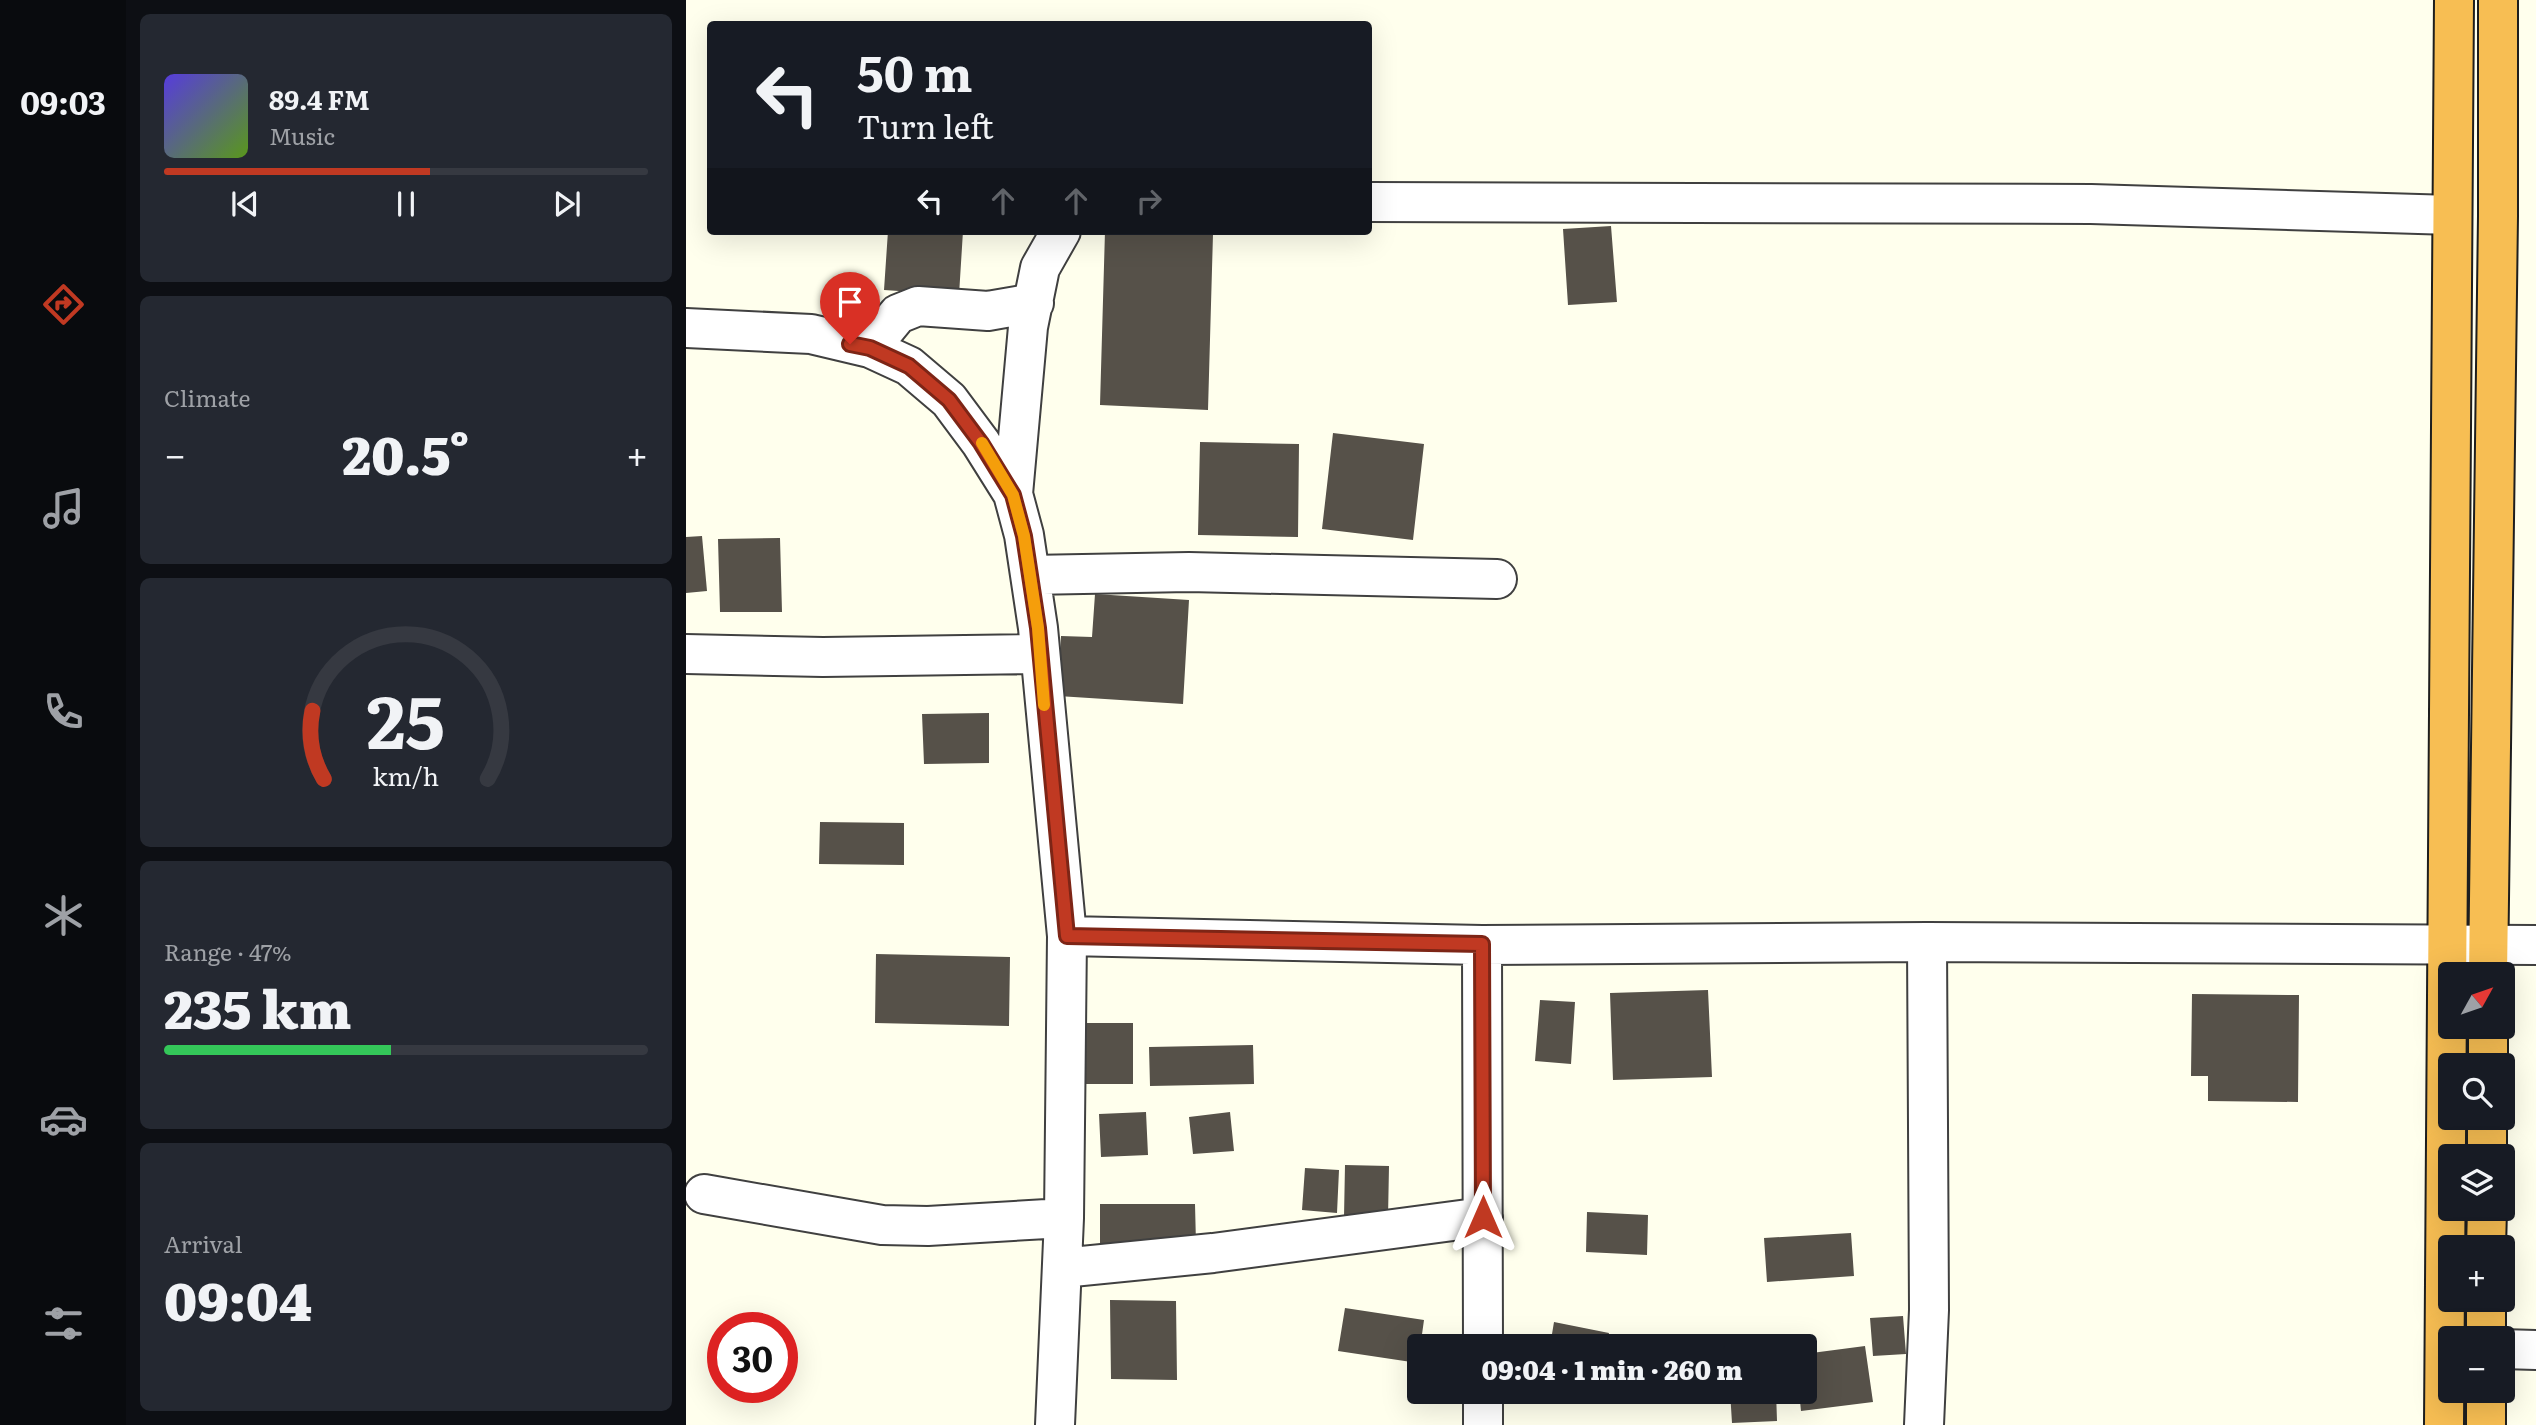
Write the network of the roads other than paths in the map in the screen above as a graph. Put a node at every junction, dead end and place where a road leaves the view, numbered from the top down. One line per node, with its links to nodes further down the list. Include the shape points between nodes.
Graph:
1 (2454, 0): 4 (highway)
2 (2498, 0): 19 (highway)
3 (1372, 202): 4 (street, via 2091,204)
4 (2452, 215): 16 (highway)
5 (1059, 235): 6 (street, via 1040,268)
6 (1034, 303): 8 (street, via 988,311 918,306 898,314); 9 (street)
7 (686, 328): 8 (street, via 811,334)
8 (870, 348): 9 (street, via 909,366 949,400)
9 (1013, 495): 10 (street)
10 (1030, 575): 11 (street, via 1189,572); 13 (street)
11 (1497, 579)
12 (686, 654): 13 (street)
13 (1040, 654): 14 (street)
14 (1067, 936): 17 (street); 22 (street)
15 (1927, 942): 16 (street); 17 (street); 33 (street, via 1929,1310)
16 (2446, 943): 19 (street); 24 (highway)
17 (1482, 944): 21 (street)
18 (2536, 945): 19 (street)
19 (2488, 959)
20 (704, 1194): 22 (street, via 882,1225)
21 (1483, 1217): 23 (street); 25 (street)
22 (1064, 1218): 23 (street)
23 (1062, 1268): 31 (street)
24 (2447, 1326)
25 (1483, 1334)
26 (2515, 1349): 27 (street)
27 (2536, 1350)
28 (2445, 1403): 34 (highway)
29 (2486, 1403): 35 (highway)
30 (1483, 1404): 32 (street)
31 (1055, 1425)
32 (1483, 1425)
33 (1924, 1425)
34 (2444, 1425)
35 (2486, 1425)

